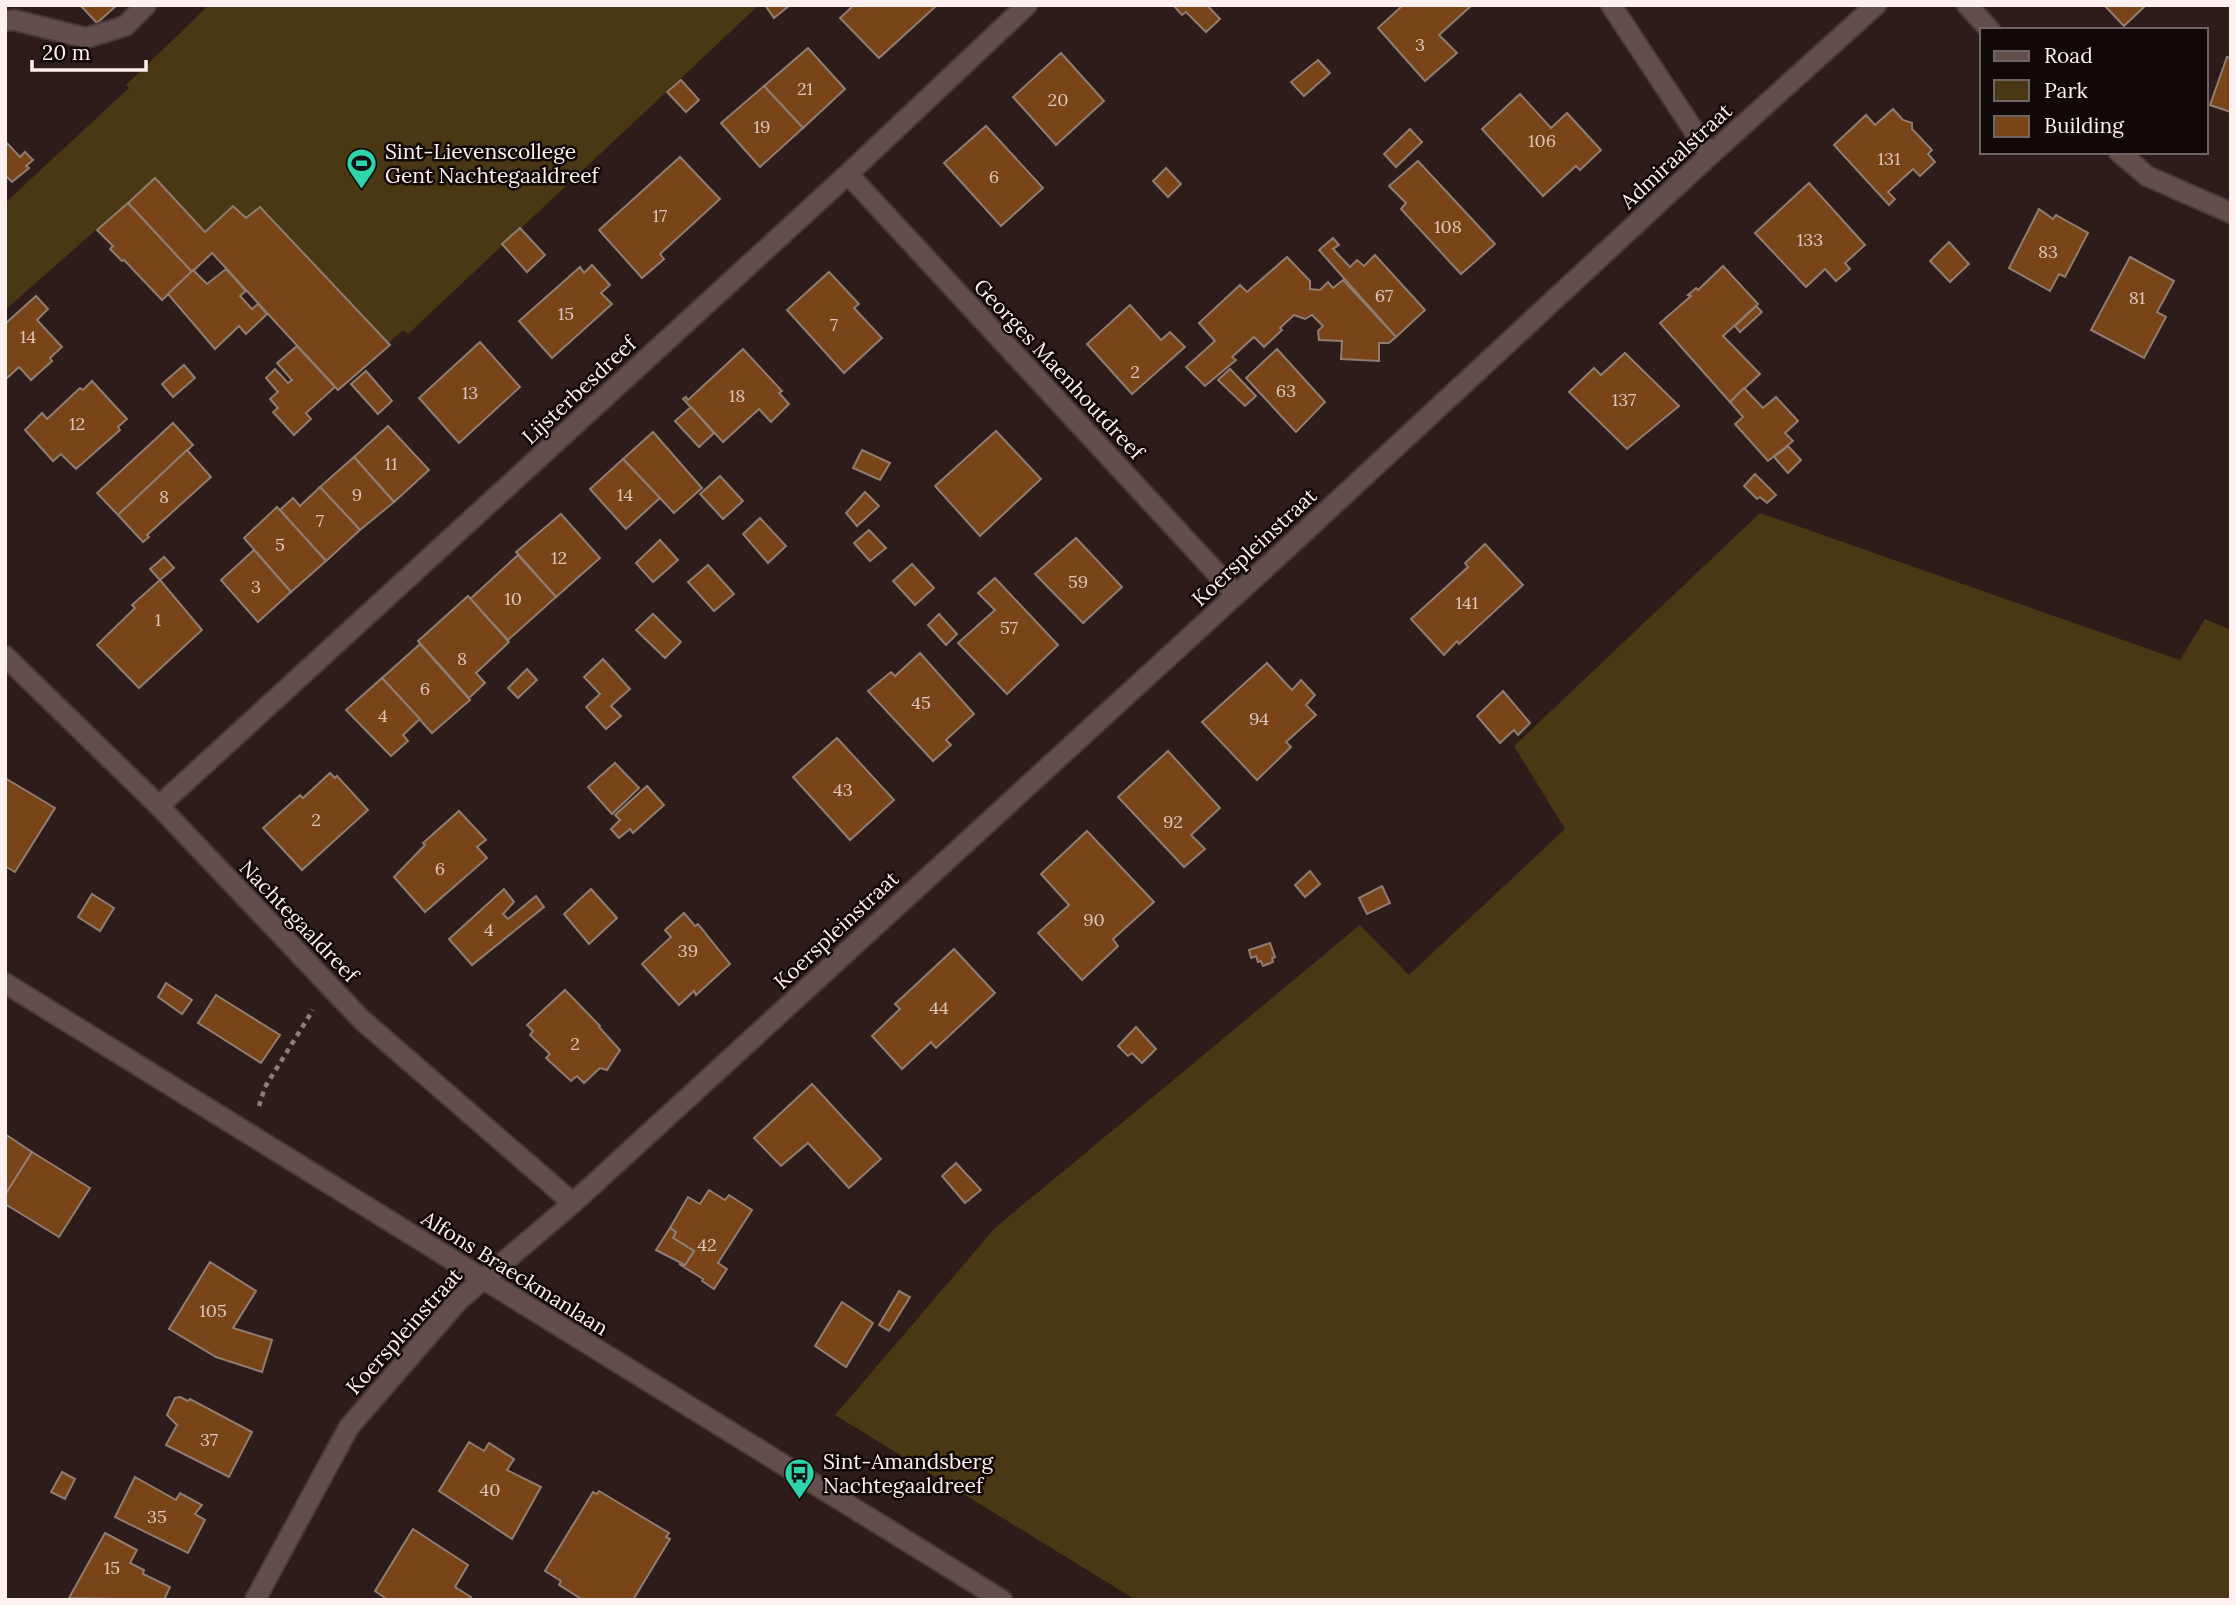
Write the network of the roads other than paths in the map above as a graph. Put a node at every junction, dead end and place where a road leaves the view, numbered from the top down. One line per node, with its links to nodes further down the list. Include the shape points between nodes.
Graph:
1 (146, 5): 6 (street, via 125,26 86,38)
2 (1027, 5): 10 (street, Lijsterbesdreef)
3 (1611, 5): 9 (street)
4 (1876, 5): 9 (street, Admiraalstraat)
5 (1968, 5): 7 (street)
6 (5, 20)
7 (1988, 28)
8 (2121, 154): 11 (street, via 2147,176)
9 (1710, 155): 12 (street, Admiraalstraat)
10 (848, 174): 13 (street, Georges Maenhoutdreef); 15 (street, Lijsterbesdreef)
11 (2231, 213)
12 (1508, 342): 13 (street, Koerspleinstraat)
13 (1236, 594): 17 (street, Koerspleinstraat)
14 (5, 656): 15 (street, Nachtegaaldreef)
15 (159, 806): 17 (street, Nachtegaaldreef, via 362,1020)
16 (5, 984): 18 (street, Alfons Braeckmanlaan)
17 (573, 1203): 18 (street, Koerspleinstraat)
18 (481, 1279): 19 (street, Koerspleinstraat, via 349,1427); 20 (street, Alfons Braeckmanlaan)
19 (255, 1600)
20 (1002, 1600)

